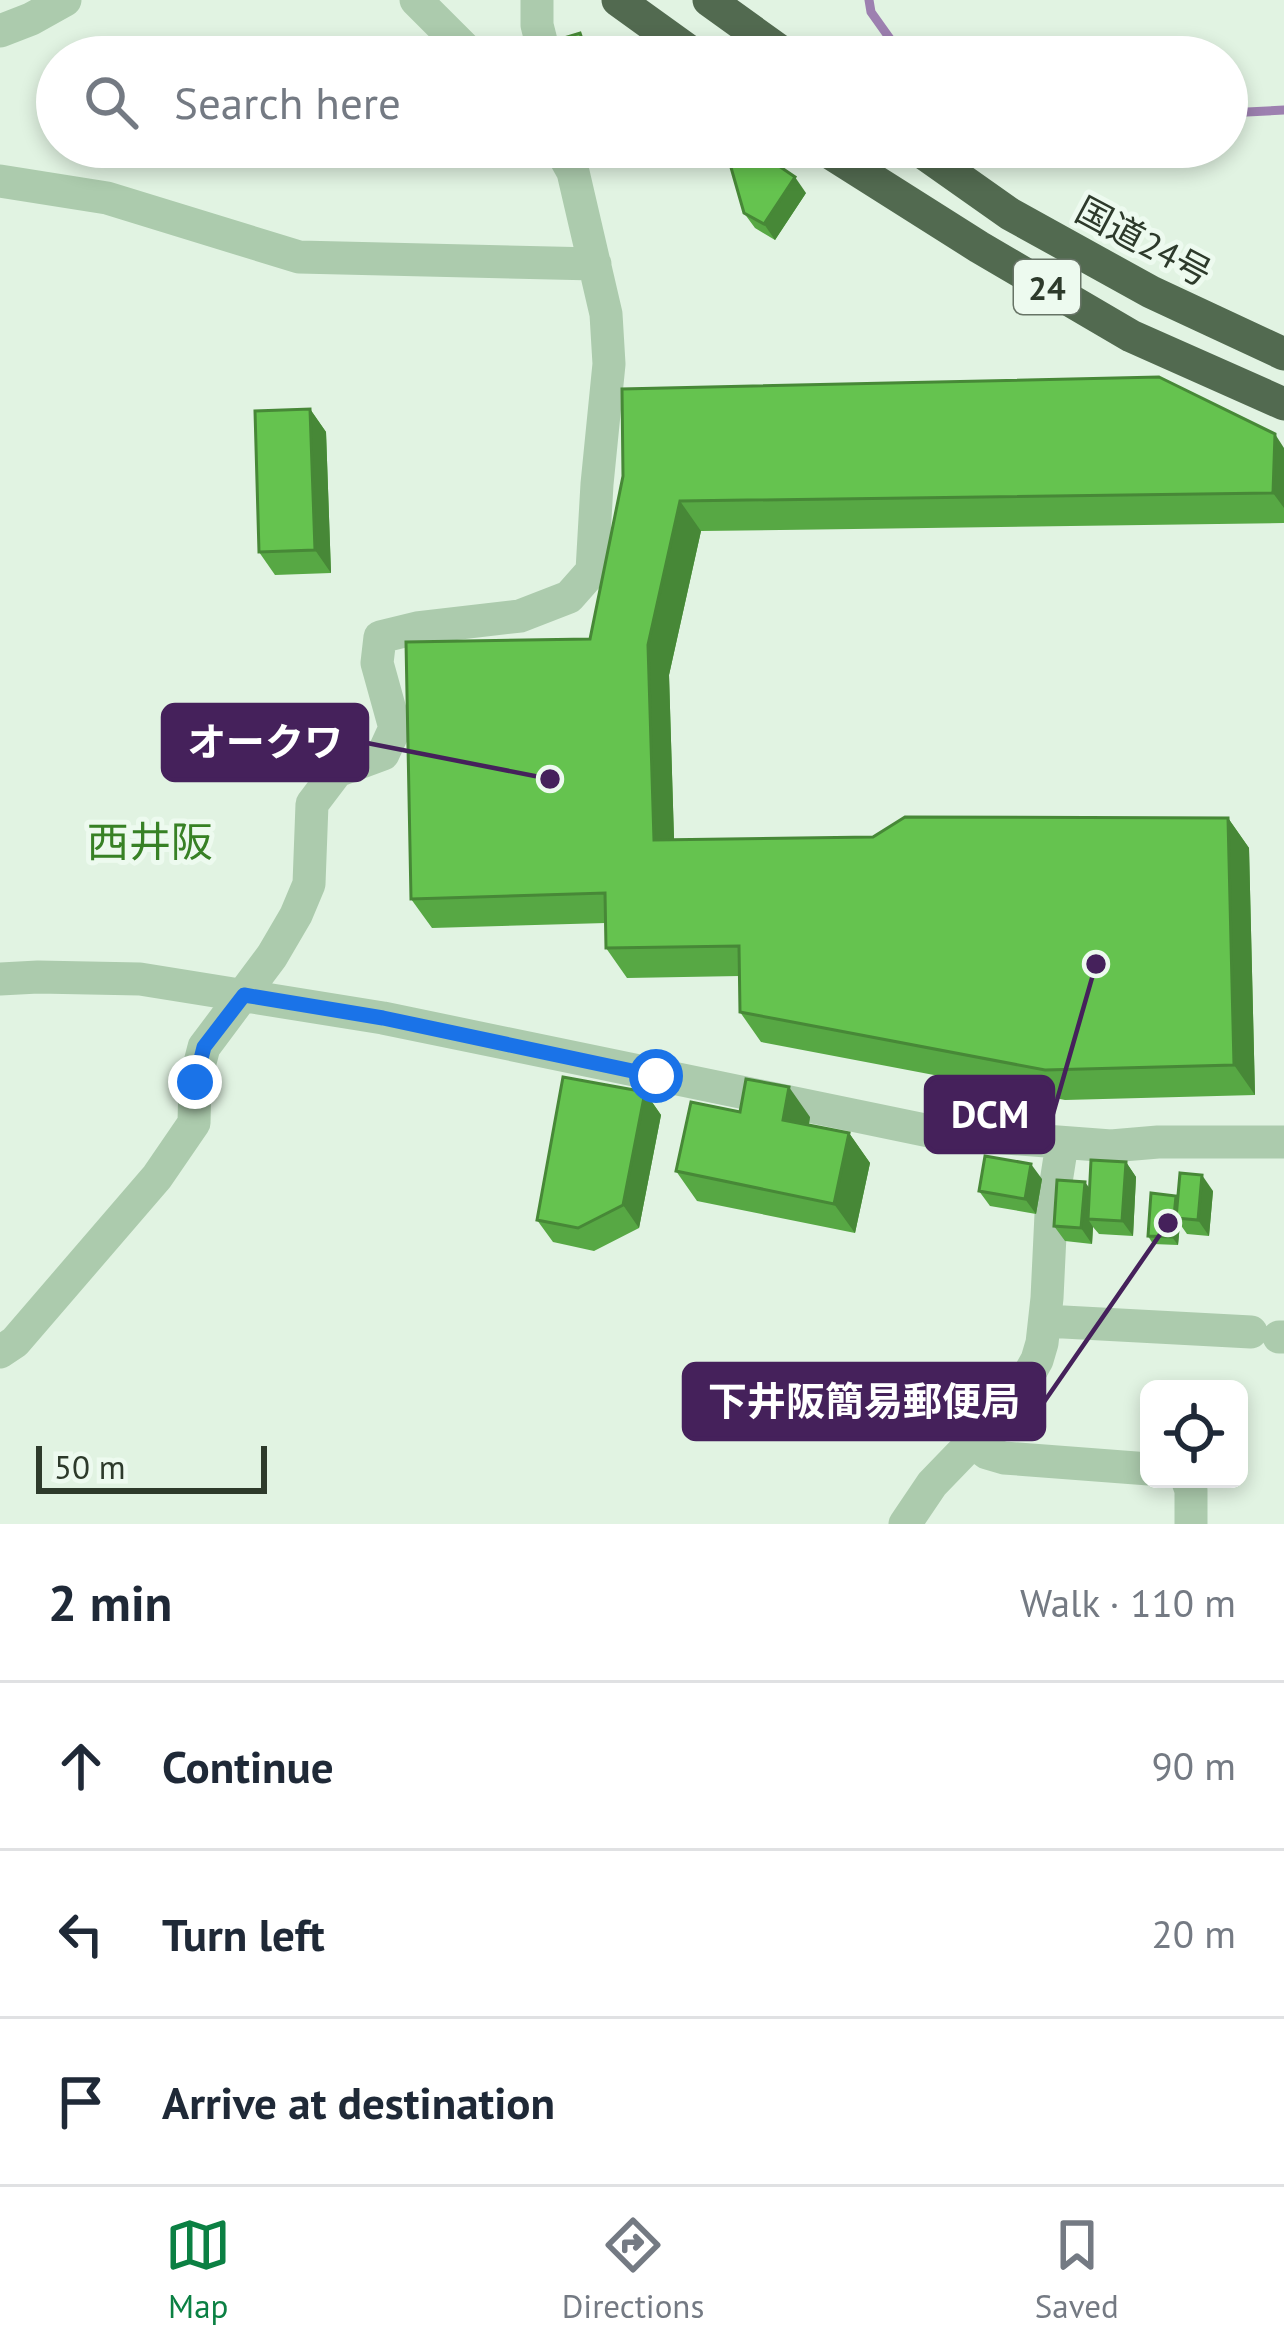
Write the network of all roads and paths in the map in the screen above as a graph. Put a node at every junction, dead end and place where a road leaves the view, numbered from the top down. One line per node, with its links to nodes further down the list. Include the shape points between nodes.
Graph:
1 (65, 0): 6 (street)
2 (416, 0): 7 (street)
3 (537, 0): 8 (street)
4 (618, 0): 9 (highway)
5 (709, 0): 10 (highway)
6 (0, 31)
7 (452, 36)
8 (539, 36)
9 (668, 36)
10 (759, 36)
11 (571, 168): 15 (street)
12 (854, 168): 17 (highway, 24, via 1130,336)
13 (946, 168): 16 (highway, 国道24号 / 24, via 1151,292)
14 (0, 181): 15 (street, via 107,198 299,256)
15 (595, 264): 19 (street, via 609,364 592,571 569,597 520,616 380,637 377,663 395,728 383,754 338,771 312,804 309,884)
16 (1284, 354)
17 (1284, 404)
18 (0, 979): 19 (street, via 140,979)
19 (244, 995): 21 (street, via 939,1133); 24 (street, via 204,1047 194,1123 182,1141)
20 (1284, 1142): 21 (street)
21 (1062, 1144): 22 (street)
22 (1045, 1321): 23 (street); 25 (street, via 1037,1360 1016,1397)
23 (1272, 1336)
24 (0, 1352)
25 (974, 1442): 26 (street, via 1004,1458); 28 (street, via 932,1484)
26 (1140, 1468)
27 (1190, 1488): 29 (street)
28 (920, 1518)
29 (1191, 1524)

